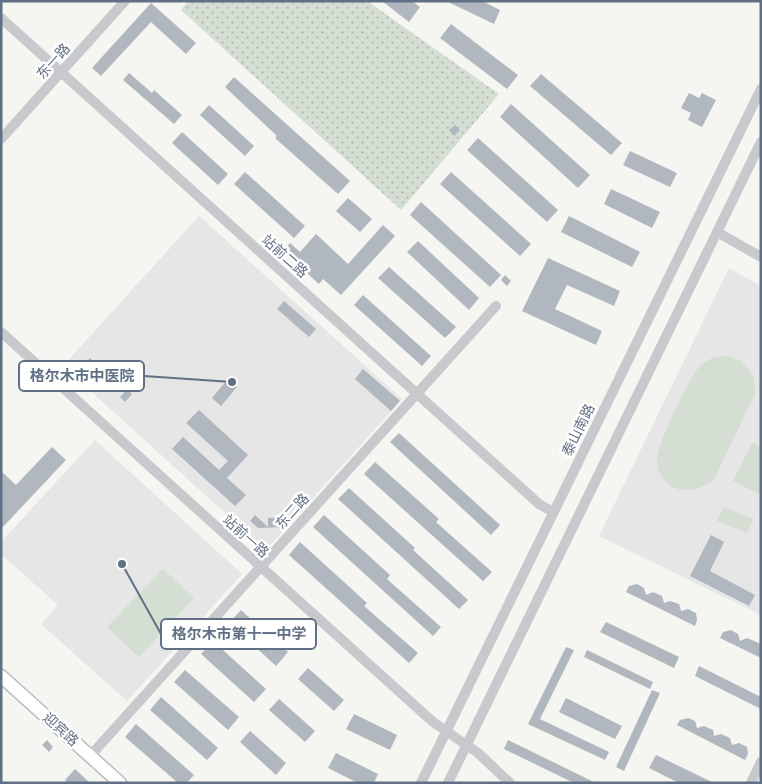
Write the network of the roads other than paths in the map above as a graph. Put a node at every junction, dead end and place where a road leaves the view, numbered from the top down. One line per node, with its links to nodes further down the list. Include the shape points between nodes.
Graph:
1 (125, 1): 3 (street, 东一路)
2 (1, 18): 3 (street, 站前二路)
3 (62, 73): 5 (street, 东一路); 11 (street, 站前二路)
4 (761, 88): 12 (street, 泰山南路)
5 (1, 139)
6 (761, 142): 7 (street)
7 (717, 232): 8 (street); 16 (street)
8 (761, 257)
9 (496, 306): 11 (street, 东二路)
10 (1, 332): 13 (street, 站前一路)
11 (417, 393): 12 (street, 站前二路, via 539,504); 13 (street, 东二路)
12 (553, 512): 15 (street, 泰山南路)
13 (260, 568): 15 (street, 站前一路); 17 (street, 东二路)
14 (1, 676): 17 (main road, 迎宾路)
15 (446, 731): 16 (street, 站前一路); 20 (street, 泰山南路)
16 (467, 745): 21 (street); 22 (street, 站前一路)
17 (90, 756): 19 (main road, 迎宾路)
18 (761, 762): 23 (street)
19 (120, 783)
20 (421, 783)
21 (448, 783)
22 (510, 783)
23 (751, 783)

